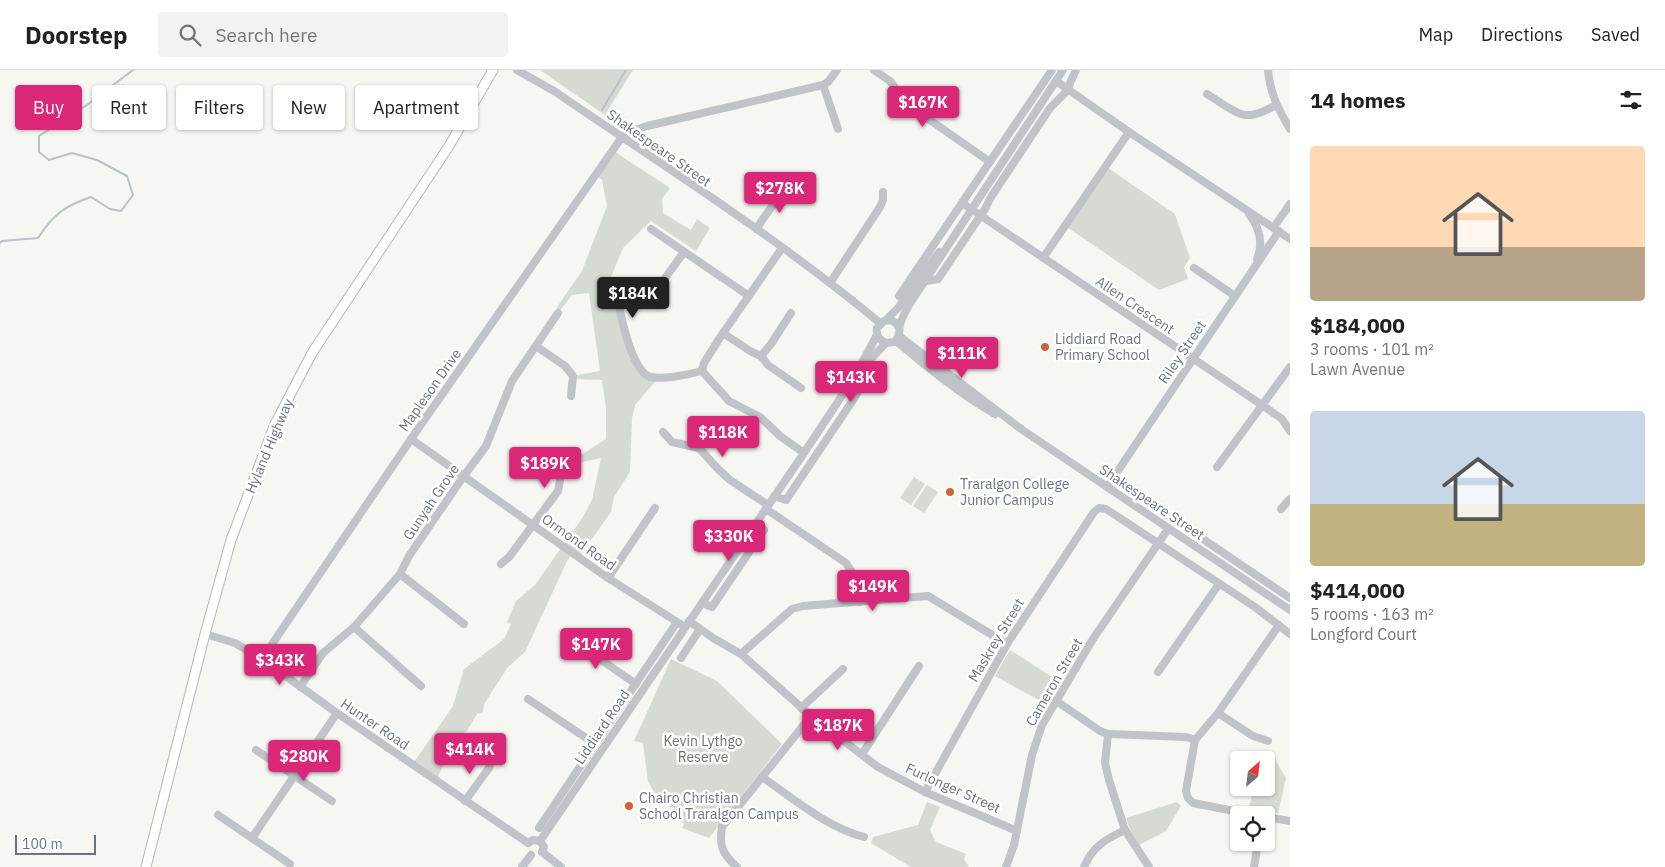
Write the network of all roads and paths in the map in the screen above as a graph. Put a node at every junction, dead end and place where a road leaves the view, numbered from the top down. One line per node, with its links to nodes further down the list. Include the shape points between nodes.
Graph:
1 (493, 70): 88 (main road, Hyland Highway, via 449,146 312,353 275,424 231,540)
2 (517, 70): 16 (street, Shakespeare Street)
3 (837, 70): 9 (street)
4 (874, 70): 17 (street, via 890,81 907,104)
5 (1052, 70): 17 (street)
6 (1076, 70): 10 (street)
7 (1268, 70): 12 (street)
8 (1059, 74): 10 (street); 23 (street)
9 (823, 85): 13 (street); 16 (street, via 647,126)
10 (1068, 90): 15 (street); 24 (street, via 1050,108)
11 (1207, 94): 12 (street, via 1245,115)
12 (1276, 106): 14 (street)
13 (838, 128)
14 (1290, 129)
15 (1129, 132): 22 (street); 32 (street)
16 (622, 137): 26 (street, Shakespeare Street); 58 (street, Mapleson Drive)
17 (990, 162): 20 (street)
18 (786, 186): 26 (street)
19 (883, 192): 36 (street, via 880,207)
20 (962, 204): 23 (street, Allen Crescent); 38 (street)
21 (1290, 204): 27 (street, Riley Street)
22 (1244, 208): 27 (street); 34 (street, via 1258,228 1261,245)
23 (971, 210): 24 (street, Allen Crescent); 28 (street)
24 (980, 216): 32 (street, Allen Crescent); 35 (street, via 938,279)
25 (651, 229): 31 (street)
26 (756, 229): 30 (street, Shakespeare Street)
27 (1276, 229): 29 (street); 34 (street, Riley Street)
28 (952, 238): 35 (street); 42 (street, via 898,308)
29 (1290, 238)
30 (782, 248): 36 (street, Shakespeare Street); 37 (street)
31 (684, 252): 37 (street); 51 (street, via 658,288 628,295 620,305 622,321 631,350 648,375 677,376)
32 (1043, 258): 49 (street, Allen Crescent)
33 (1194, 268): 39 (street)
34 (1247, 278): 39 (street, Riley Street)
35 (926, 281): 45 (street, via 906,310)
36 (830, 283): 42 (street, Shakespeare Street)
37 (749, 296): 43 (street)
38 (900, 296)
39 (1235, 296): 49 (street, Riley Street)
40 (558, 313): 47 (street, Gunyah Grove)
41 (791, 313): 48 (street)
42 (883, 321): 44 (street, via 877,328); 45 (street, via 895,322)
43 (723, 333): 48 (street); 51 (street)
44 (877, 335): 46 (street); 52 (street, Liddiard Road)
45 (898, 335): 46 (street); 64 (street, Shakespeare Street, via 968,397)
46 (886, 343): 52 (street, Liddiard Road)
47 (536, 346): 54 (street, via 565,366 573,376); 62 (street, Gunyah Grove, via 512,381 486,446)
48 (761, 356): 53 (street, via 768,365)
49 (1192, 358): 55 (street, Allen Crescent); 63 (street, Riley Street)
50 (1290, 367): 55 (street)
51 (702, 371): 59 (street, via 728,402 760,417)
52 (855, 376): 59 (street, Liddiard Road); 65 (street, Liddiard Road, via 862,384 786,500)
53 (801, 388)
54 (571, 396)
55 (1262, 405): 56 (street, Allen Crescent, via 1282,419); 61 (street)
56 (1290, 431)
57 (663, 432): 67 (street, via 672,442 699,448 718,470)
58 (411, 439): 62 (street, Ormond Road); 94 (street, Mapleson Drive)
59 (804, 452): 65 (street, Liddiard Road)
60 (564, 456): 70 (street, via 558,490)
61 (1217, 467)
62 (463, 477): 70 (street, Ormond Road); 74 (street, Gunyah Grove)
63 (1112, 478): 64 (street, Riley Street); 78 (street, Shakespeare Street)
64 (1107, 487): 71 (street, Shakespeare Street)
65 (774, 496): 67 (street, Liddiard Road)
66 (1290, 499): 69 (street)
67 (767, 507): 79 (street, via 846,563 859,583); 84 (street, Liddiard Road)
68 (655, 508): 75 (street)
69 (1281, 509)
70 (533, 526): 73 (street); 75 (street, Ormond Road)
71 (1168, 529): 72 (street, Cameron Street); 77 (street, Shakespeare Street)
72 (1159, 543): 76 (street); 91 (street, Maskrey Street, via 1106,509 1099,508); 102 (street, Cameron Street)
73 (501, 564)
74 (400, 574): 83 (street); 86 (street, Gunyah Grove)
75 (608, 578): 82 (street, Ormond Road)
76 (1218, 584): 85 (street); 97 (street)
77 (1269, 596): 80 (street); 81 (street)
78 (1290, 598)
79 (860, 602): 91 (street, via 928,596); 92 (street, via 792,609)
80 (1290, 610)
81 (1290, 616)
82 (677, 622): 84 (street, Ormond Road); 98 (street, Liddiard Road)
83 (464, 624)
84 (687, 624): 87 (street, Furlonger Street); 128 (street, Liddiard Road)
85 (1279, 625): 89 (street); 104 (street)
86 (354, 627): 99 (street); 100 (street, Gunyah Grove, via 324,653)
87 (700, 629): 92 (street, Furlonger Street); 93 (street)
88 (204, 634): 94 (street, Hunter Road, via 235,643); 134 (main road, Hyland Highway)
89 (1290, 634)
90 (568, 637): 98 (street)
91 (1007, 644): 116 (street, Maskrey Street)
92 (741, 654): 103 (street, Furlonger Street)
93 (681, 658)
94 (262, 659): 100 (street, Hunter Road)
95 (918, 666): 112 (street)
96 (843, 668): 103 (street)
97 (1158, 672)
98 (636, 684): 110 (street, Liddiard Road)
99 (421, 686)
100 (300, 687): 105 (street, Hunter Road)
101 (528, 699): 110 (street)
102 (1055, 700): 107 (street); 124 (street, Cameron Street, via 1035,741)
103 (801, 708): 106 (street, Furlonger Street)
104 (1218, 712): 108 (street); 109 (street, via 1253,736)
105 (337, 713): 114 (street); 118 (street, Hunter Road)
106 (811, 716): 112 (street, Furlonger Street); 115 (street)
107 (1108, 734): 108 (street); 125 (street, via 1106,772)
108 (1195, 740): 119 (street, via 1186,791 1188,798)
109 (1268, 741)
110 (596, 744): 123 (street, Liddiard Road)
111 (256, 750): 114 (street)
112 (862, 754): 116 (street, Furlonger Street, via 878,767)
113 (492, 758): 118 (street, via 489,768)
114 (294, 776): 117 (street); 127 (street)
115 (762, 777): 126 (street, via 848,833); 137 (street, via 722,826 720,841 725,855)
116 (924, 792): 124 (street, Furlonger Street)
117 (332, 801)
118 (465, 801): 129 (street, Hunter Road)
119 (1230, 810)
120 (218, 815): 127 (street)
121 (1275, 818): 122 (street)
122 (1290, 821)
123 (539, 828)
124 (1017, 830): 138 (street, Cameron Street)
125 (1125, 830): 139 (street, via 1098,845); 140 (street)
126 (864, 837)
127 (252, 838): 133 (street)
128 (540, 841): 129 (street); 131 (street, via 544,847)
129 (528, 843): 132 (street)
130 (1257, 851): 141 (street)
131 (542, 852): 132 (street); 136 (street)
132 (530, 855): 135 (street)
133 (290, 864)
134 (146, 867)
135 (522, 867)
136 (561, 867)
137 (737, 867)
138 (1006, 867)
139 (1084, 867)
140 (1149, 867)
141 (1254, 867)

